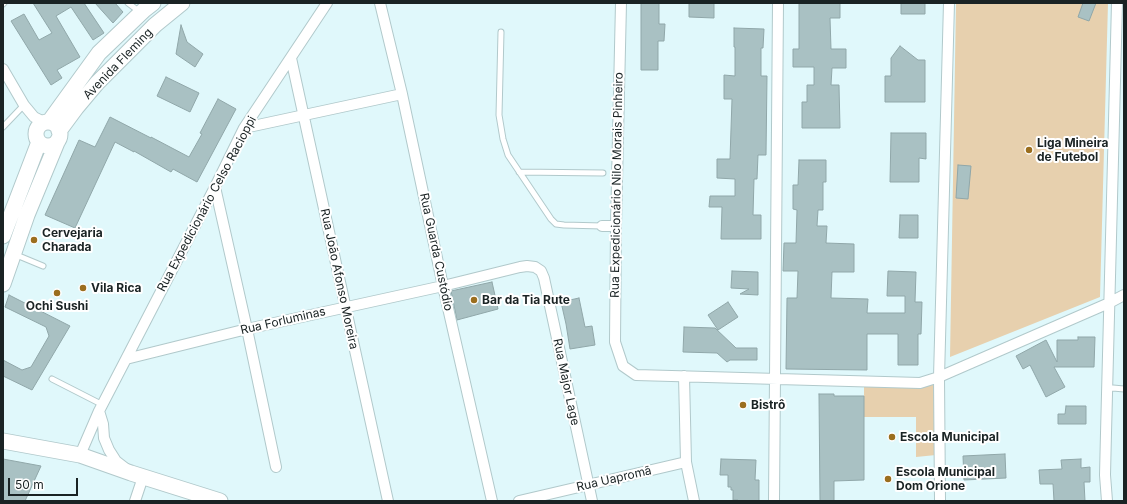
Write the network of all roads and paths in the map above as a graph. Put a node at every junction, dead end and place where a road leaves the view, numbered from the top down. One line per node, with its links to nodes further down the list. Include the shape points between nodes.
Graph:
1 (128, 3): 10 (lane)
2 (153, 3): 10 (street, Avenida Fleming)
3 (182, 3): 19 (street, Avenida Fleming, via 155,25 97,83 76,108)
4 (327, 3): 12 (street, Rua Expedicionário Celso Racioppi)
5 (380, 3): 14 (street, Rua Guarda Custódio)
6 (621, 3): 24 (street, Rua Expedicionário Nilo Morais Pinheiro)
7 (778, 3): 38 (street)
8 (948, 3): 37 (street)
9 (1117, 3): 32 (street)
10 (141, 13): 19 (street, Avenida Fleming, via 99,53)
11 (501, 32): 20 (lane, via 499,115 508,155)
12 (291, 58): 16 (street, Rua João Afonso Moreira); 18 (street, Rua Expedicionário Celso Racioppi)
13 (4, 73): 15 (street)
14 (402, 94): 16 (street); 30 (street, Rua Guarda Custódio)
15 (24, 105): 17 (lane); 19 (street)
16 (304, 115): 18 (street); 33 (street, Rua João Afonso Moreira)
17 (3, 127)
18 (244, 128): 22 (street, Rua Expedicionário Celso Racioppi)
19 (46, 129): 25 (street, Avenida Fleming); 26 (street, Avenida Fleming, via 27,215)
20 (519, 172): 21 (lane); 23 (lane, via 556,224)
21 (604, 173)
22 (215, 187): 34 (street); 35 (street, Rua Expedicionário Celso Racioppi)
23 (602, 226): 24 (street)
24 (616, 226): 36 (street, Rua Expedicionário Nilo Morais Pinheiro, via 615,342 623,366 636,374)
25 (3, 236)
26 (13, 254): 27 (lane); 29 (street, Avenida Fleming)
27 (43, 266)
28 (535, 267): 30 (street, Rua Forluminas, via 520,267); 48 (street, Rua Major Lage, via 541,271 544,278)
29 (3, 284)
30 (443, 286): 33 (street, Rua Forluminas); 52 (street, Rua Guarda Custódio)
31 (1124, 295): 32 (street)
32 (1109, 303): 37 (street); 40 (street)
33 (345, 307): 34 (street, Rua Forluminas); 51 (street, Rua João Afonso Moreira)
34 (247, 329): 35 (street, Rua Forluminas); 46 (street)
35 (126, 359): 42 (street, Rua Expedicionário Celso Racioppi)
36 (684, 376): 38 (street); 45 (street)
37 (939, 377): 38 (street, via 920,383); 57 (street)
38 (775, 378): 56 (street)
39 (52, 379): 42 (lane)
40 (1107, 389): 41 (lane); 58 (street)
41 (1124, 389)
42 (101, 408): 44 (street, Rua Expedicionário Celso Racioppi); 47 (street, via 104,438 109,450 116,461)
43 (3, 441): 44 (street)
44 (80, 455): 47 (street)
45 (686, 462): 48 (street, Rua Uapromã); 55 (street)
46 (276, 467)
47 (137, 475): 49 (street); 50 (street)
48 (588, 485): 53 (street, Rua Uapromã); 54 (street, Rua Major Lage)
49 (135, 501)
50 (220, 501)
51 (388, 501)
52 (492, 501)
53 (519, 501)
54 (592, 501)
55 (694, 501)
56 (774, 501)
57 (940, 501)
58 (1107, 501)

